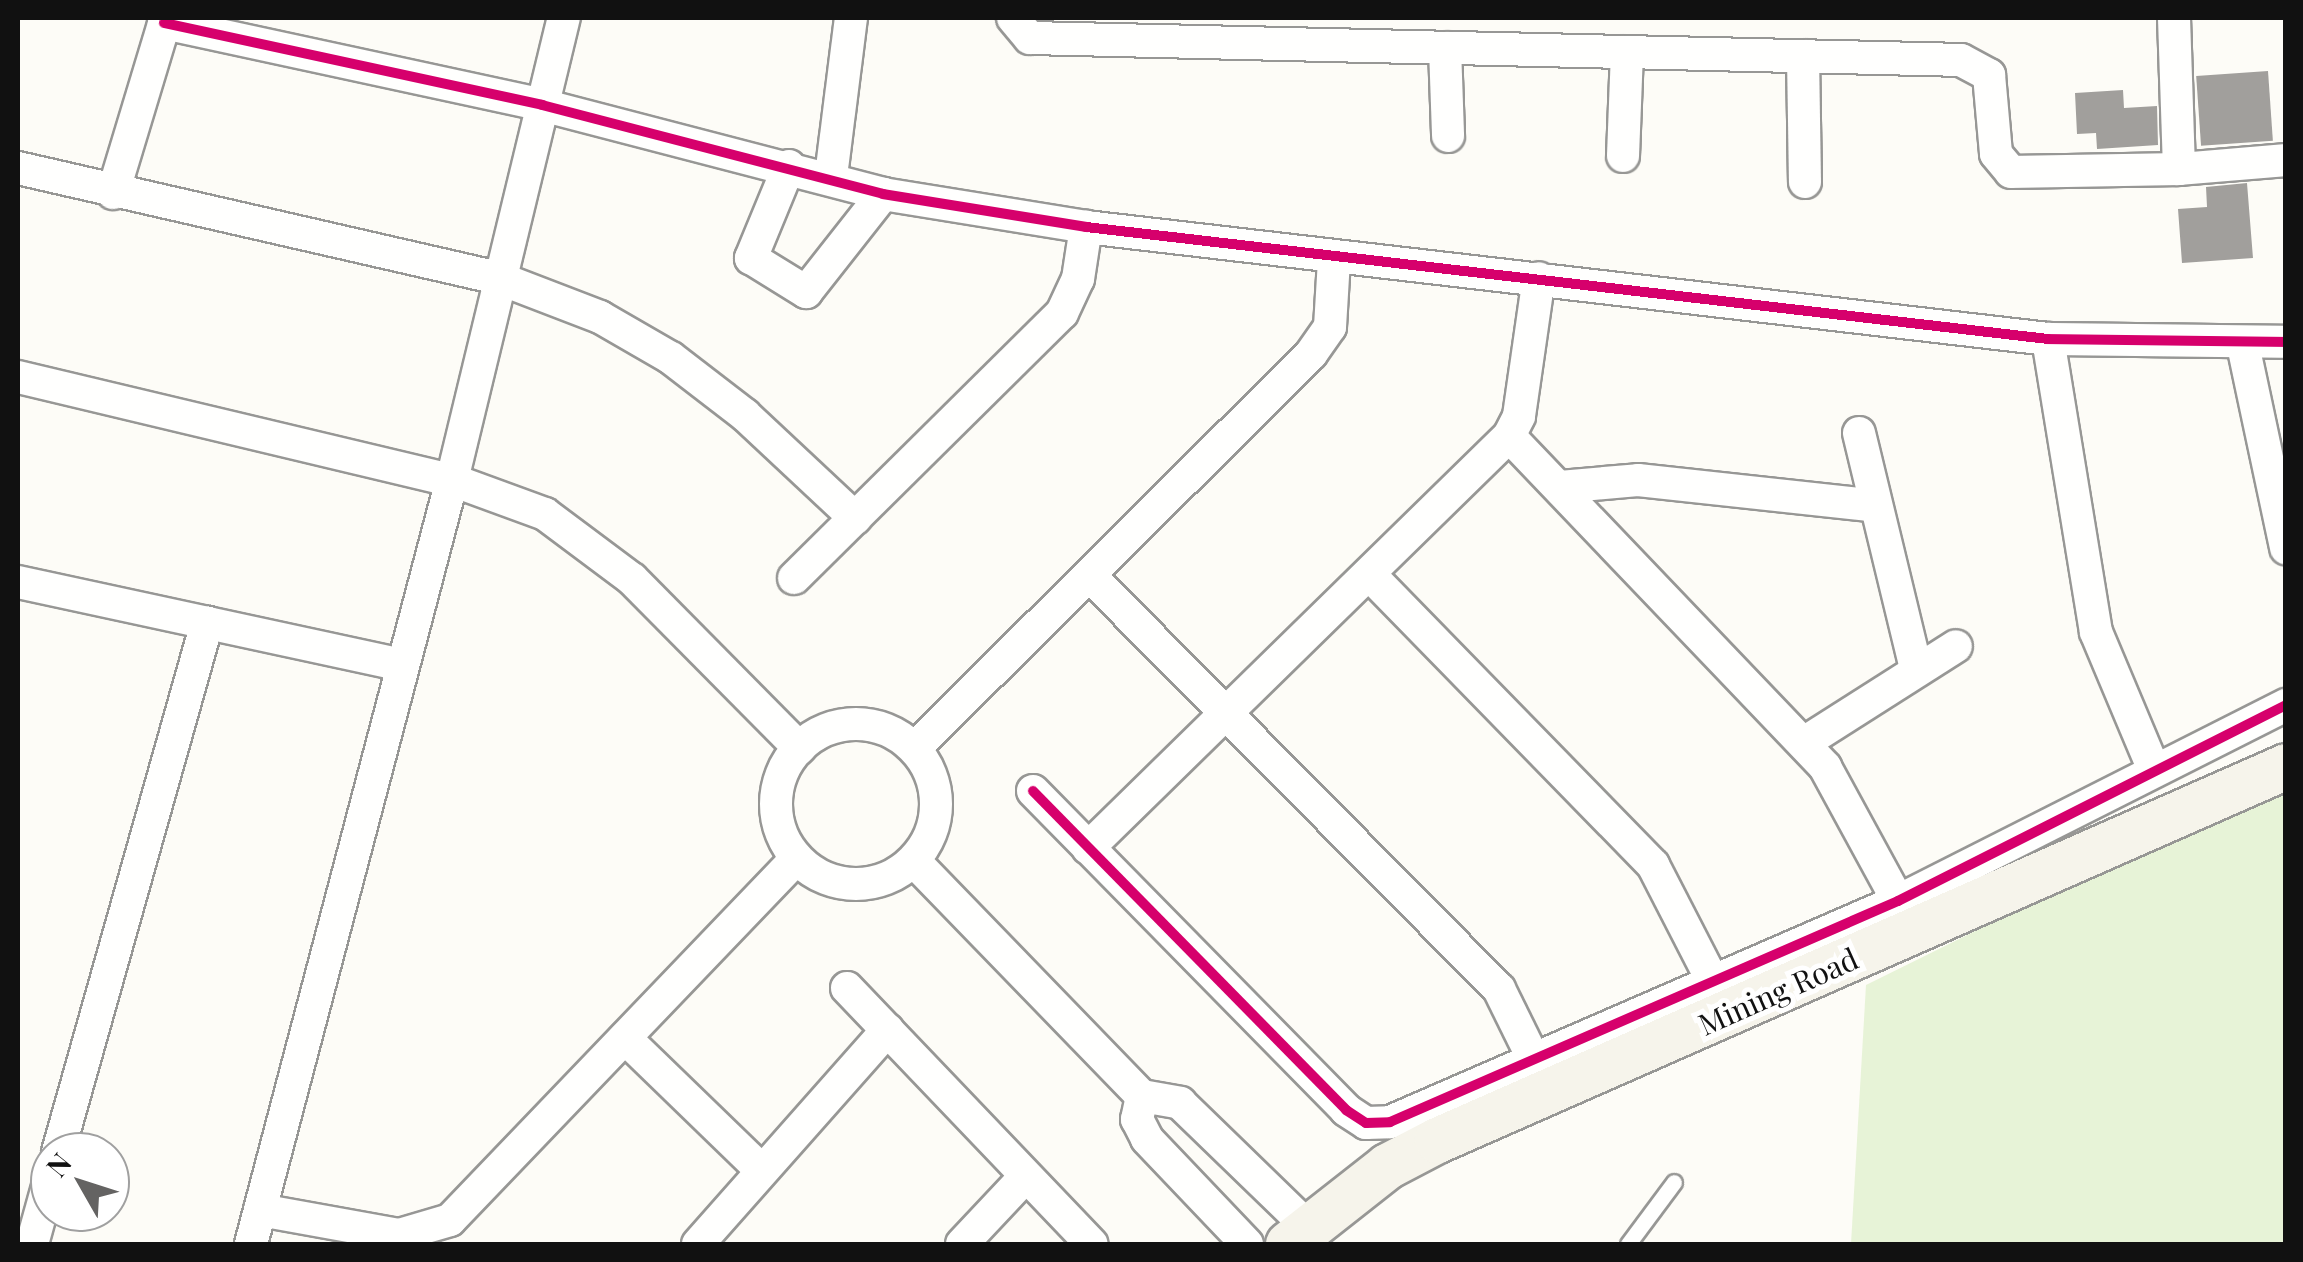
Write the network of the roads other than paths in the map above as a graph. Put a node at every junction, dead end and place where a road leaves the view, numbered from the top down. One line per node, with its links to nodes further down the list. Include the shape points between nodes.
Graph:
1 (564, 18): 9 (street)
2 (851, 18): 16 (street)
3 (1013, 18): 6 (street, via 1030,38)
4 (2174, 18): 15 (street)
5 (165, 20): 9 (street); 18 (street)
6 (1445, 48): 7 (street); 10 (street)
7 (1627, 52): 8 (street); 11 (street)
8 (1803, 56): 15 (street, via 1979,64 1989,75 1996,154 2011,172); 17 (street)
9 (542, 105): 13 (street); 23 (street)
10 (1448, 136)
11 (1623, 156)
12 (2286, 160): 15 (street)
13 (790, 166): 16 (street); 19 (street, via 751,258 806,292)
14 (18, 168): 18 (street)
15 (2179, 168)
16 (831, 176): 19 (street)
17 (1805, 182)
18 (112, 192): 23 (street)
19 (883, 194): 20 (street)
20 (1086, 227): 21 (street); 33 (street, via 1078,279 1062,313)
21 (1334, 260): 22 (street); 36 (street, via 1330,327 1311,354)
22 (1539, 278): 24 (street); 29 (street, via 1520,416)
23 (501, 279): 30 (street); 33 (street, via 600,317 671,358)
24 (2048, 340): 26 (street); 49 (street, via 2096,632)
25 (2286, 342): 26 (street)
26 (2243, 345): 34 (street)
27 (18, 377): 30 (street)
28 (1859, 433): 32 (street)
29 (1509, 436): 31 (street); 35 (street)
30 (452, 480): 41 (street); 46 (street, via 545,514 632,579)
31 (1560, 487): 32 (street, via 1638,480); 45 (street)
32 (1870, 505): 42 (street)
33 (855, 518): 37 (street)
34 (2286, 548)
35 (1369, 574): 44 (street); 55 (street, via 1652,864)
36 (1089, 575): 44 (street); 47 (street)
37 (794, 578)
38 (18, 582): 39 (street)
39 (207, 623): 41 (street); 61 (street)
40 (1956, 646): 42 (street)
41 (401, 665): 67 (street)
42 (1916, 665): 45 (street)
43 (2286, 705): 49 (street)
44 (1226, 713): 51 (street); 59 (street, via 1499,989)
45 (1804, 742): 54 (street)
46 (799, 748): 47 (street, via 844,724 882,728); 52 (street, via 776,791 783,838)
47 (914, 748): 53 (street, via 936,804)
48 (2286, 766): 68 (street, Mining Road, via 1437,1140 1387,1166)
49 (2154, 770): 54 (street)
50 (1032, 792): 51 (street)
51 (1088, 848): 59 (street, via 1366,1122 1390,1122)
52 (796, 858): 53 (street, via 842,884 868,884); 58 (street)
53 (914, 861): 60 (street)
54 (1898, 901): 55 (street)
55 (1711, 978): 59 (street)
56 (847, 988): 57 (street)
57 (887, 1030): 63 (street); 64 (street)
58 (625, 1038): 63 (street); 67 (street, via 450,1220 399,1235)
59 (1532, 1056)
60 (1142, 1096): 62 (street, via 1180,1102); 66 (street, via 1137,1119 1147,1139)
61 (64, 1132)
62 (1246, 1165): 66 (street); 68 (street)
63 (760, 1168): 70 (street)
64 (1025, 1177): 71 (street); 72 (street)
65 (1674, 1182): 74 (lane)
66 (1208, 1202): 73 (street)
67 (260, 1210): 69 (street)
68 (1298, 1236)
69 (251, 1244)
70 (698, 1244)
71 (962, 1244)
72 (1092, 1244)
73 (1247, 1244)
74 (1628, 1244)

